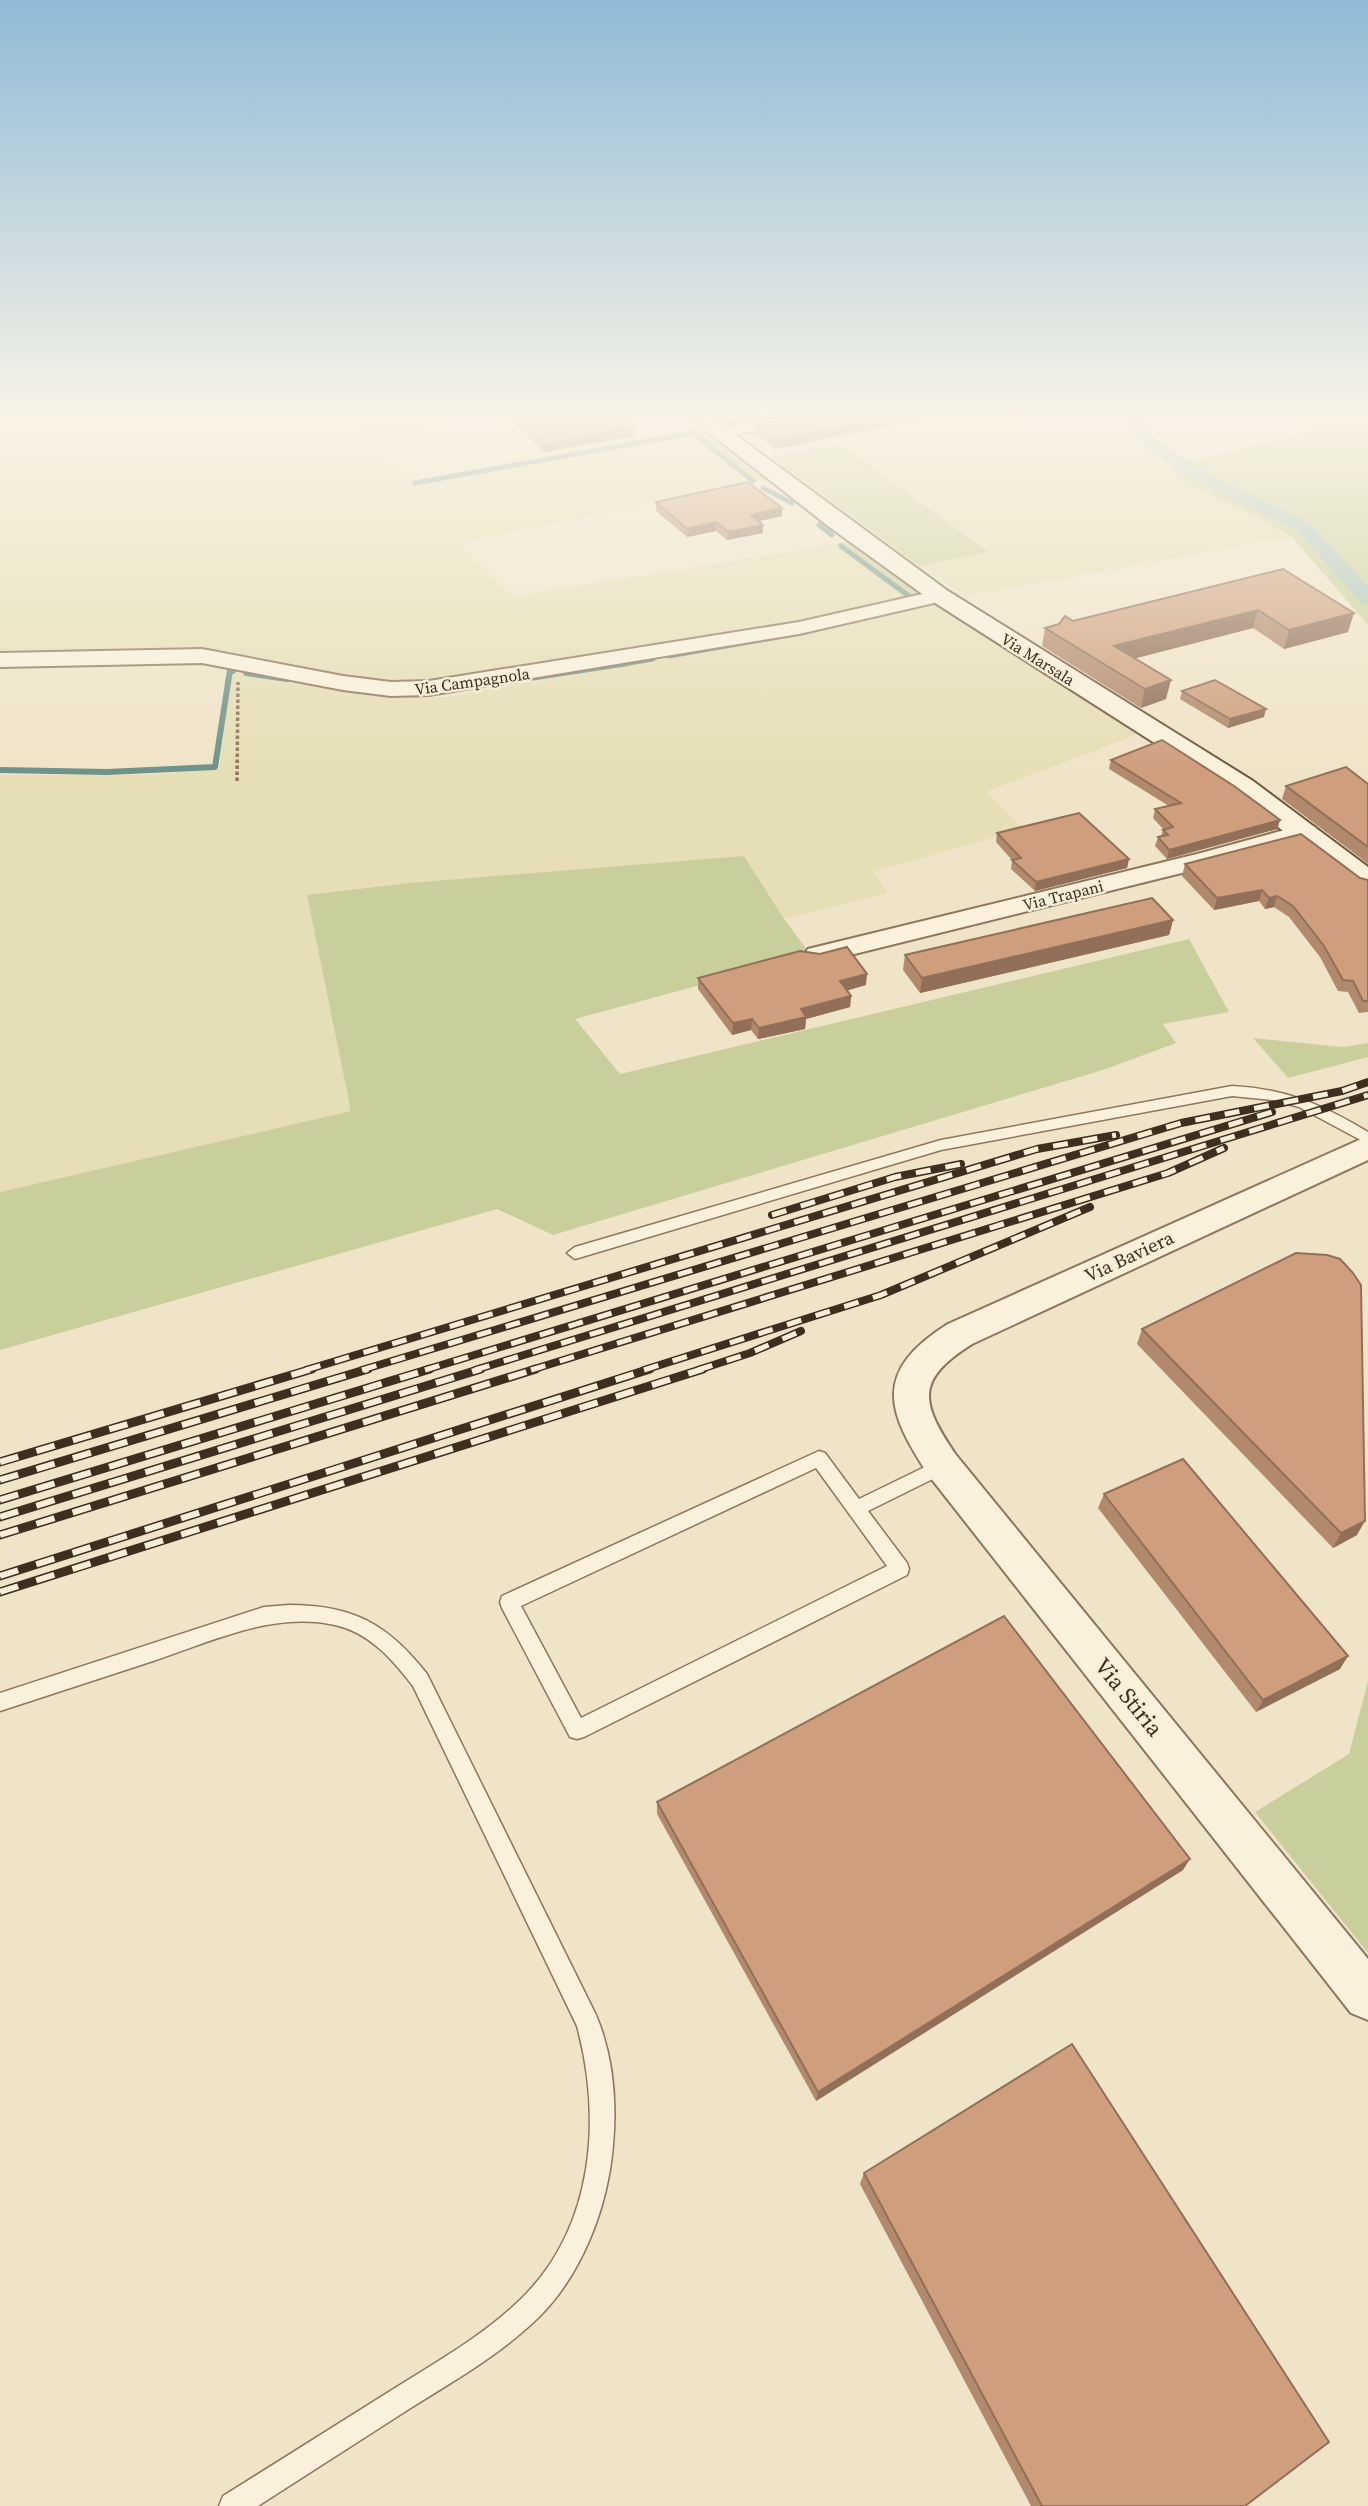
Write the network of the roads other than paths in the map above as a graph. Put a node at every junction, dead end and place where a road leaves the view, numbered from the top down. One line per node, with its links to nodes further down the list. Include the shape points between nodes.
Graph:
1 (856, 536): 2 (street, Via Marsala)
2 (940, 596): 3 (street, Via Campagnola, via 799,628 429,688 343,683 188,656); 4 (street, Via Marsala, via 1243,787)
3 (0, 660)
4 (1306, 832): 5 (street, Via Marsala); 6 (street, Via Trapani)
5 (1366, 877)
6 (818, 955)
7 (1368, 1139): 9 (lane, via 1304,1102 1269,1092 1232,1091 941,1144)
8 (1368, 1147): 10 (street, Via Baviera, via 960,1334 923,1361)
9 (575, 1253)
10 (911, 1387): 11 (street, Via Stiria, via 921,1431)
11 (943, 1466): 12 (lane); 14 (street, Via Stiria)
12 (856, 1509): 12 (lane, via 819,1458 509,1602 577,1730 900,1569)
13 (0, 1702): 15 (lane, via 264,1616 297,1611 332,1616 385,1638 420,1680 588,2023 598,2053 605,2117 603,2154 584,2219 544,2293 477,2351)
14 (1368, 1996)
15 (233, 2506)

